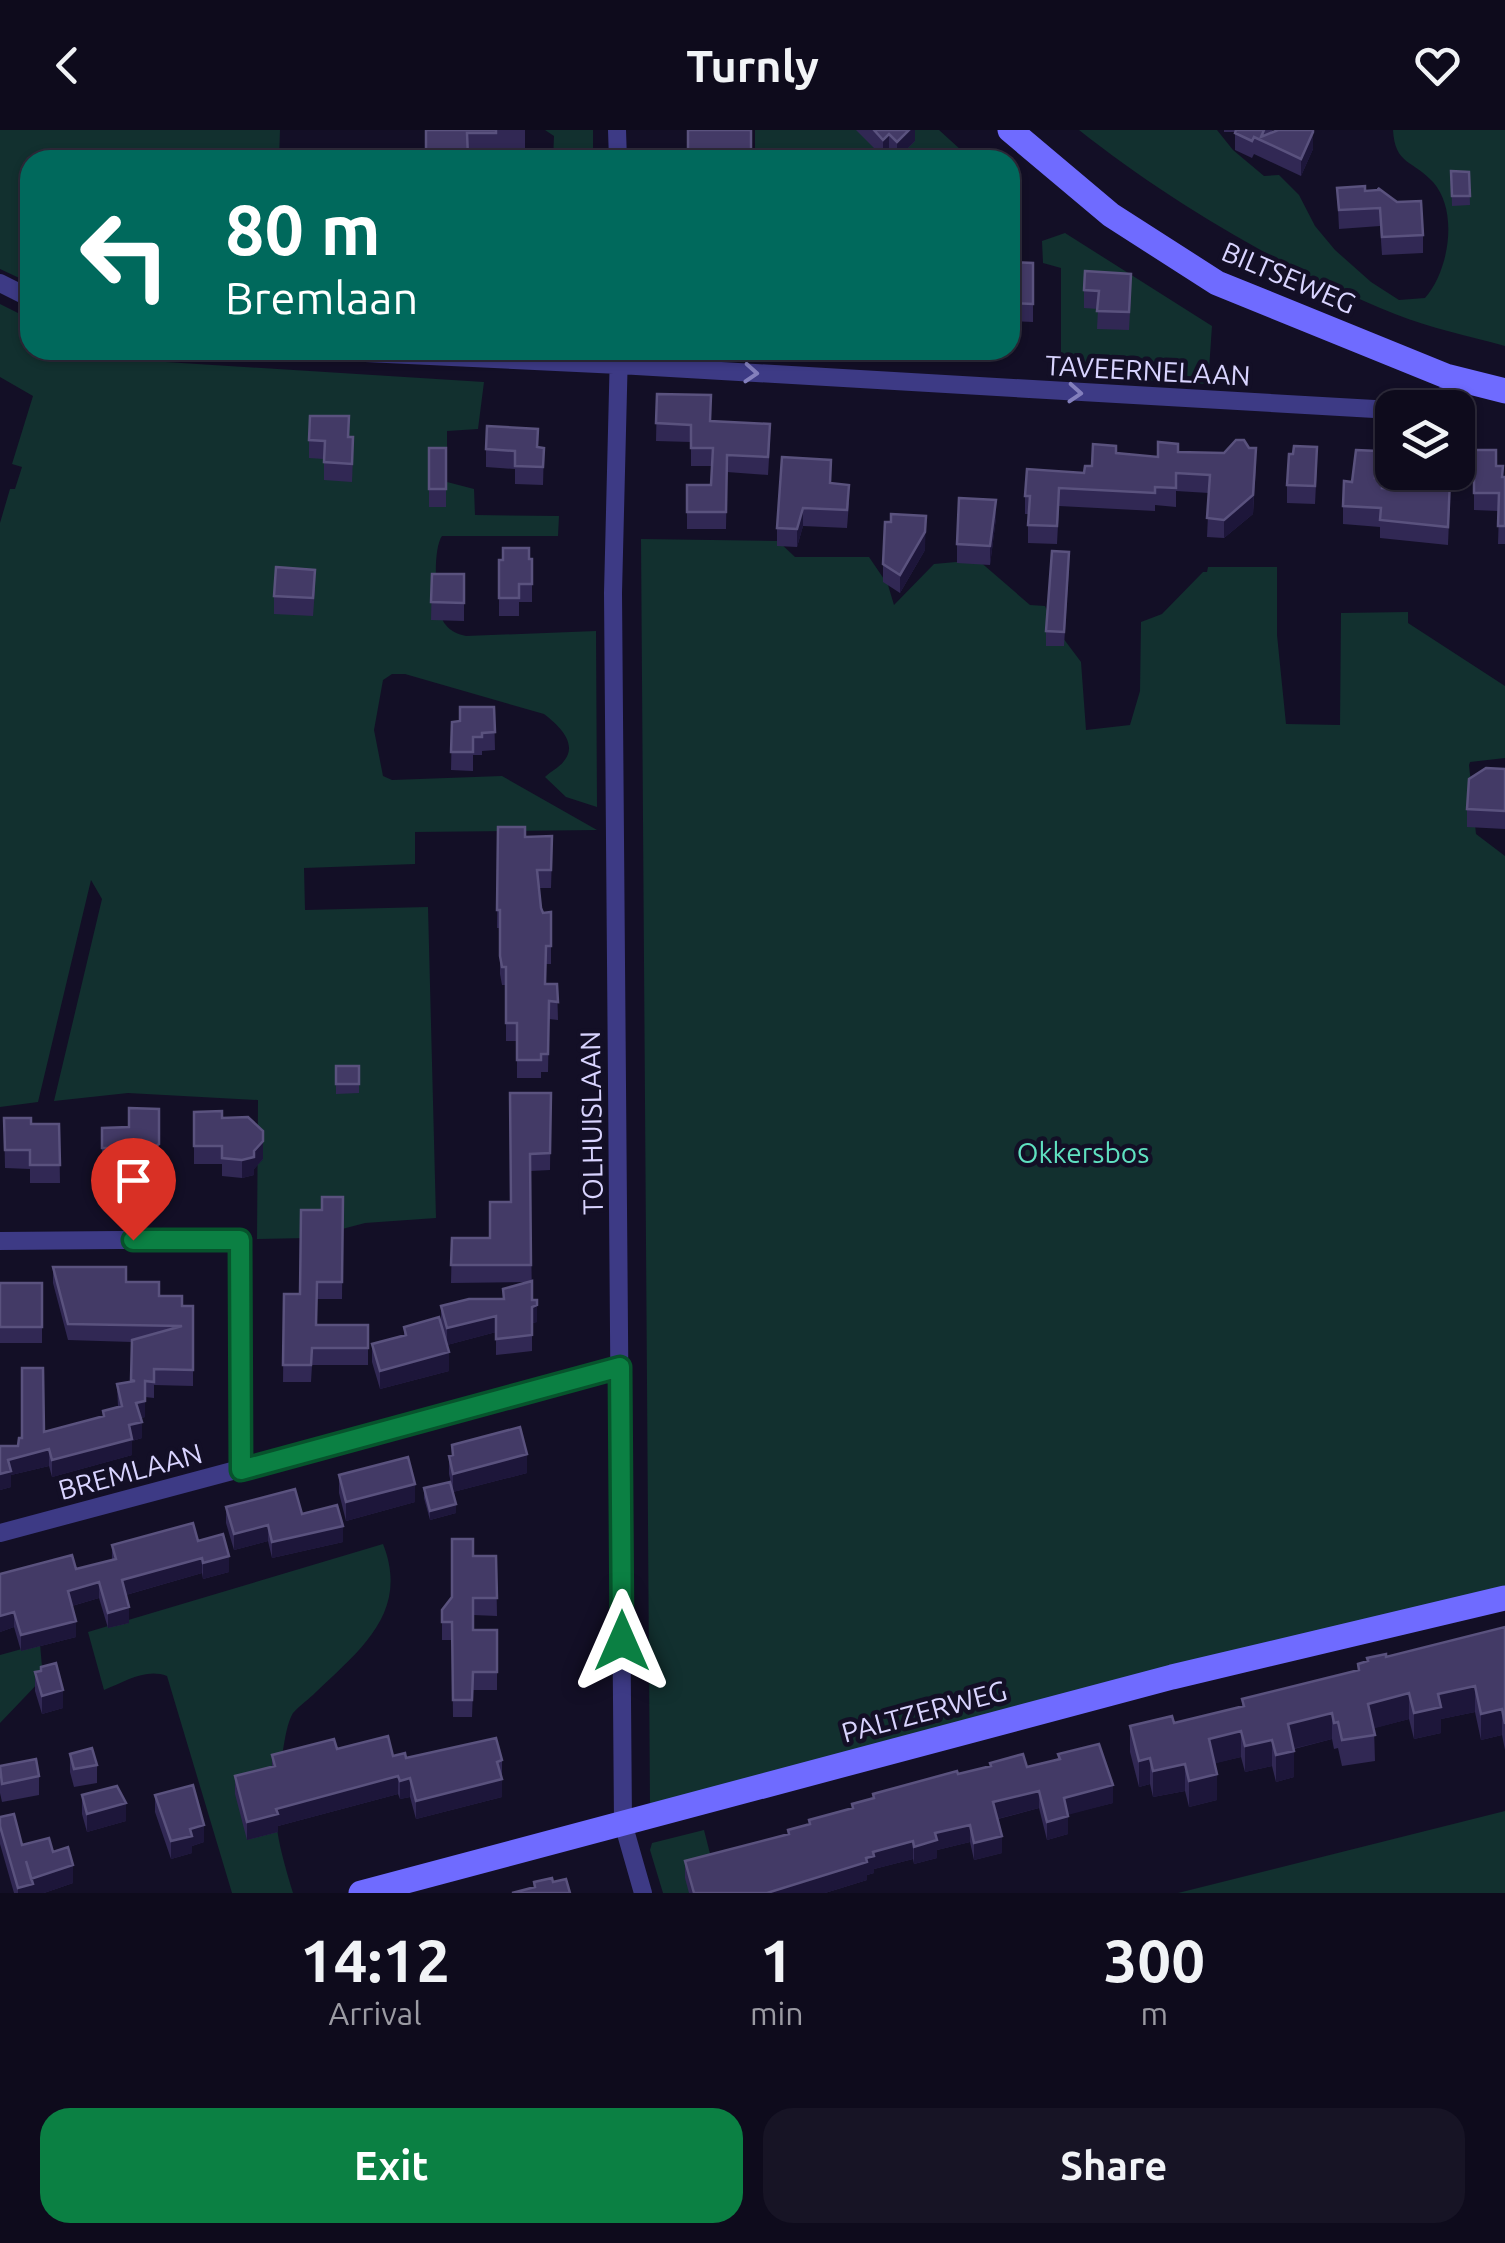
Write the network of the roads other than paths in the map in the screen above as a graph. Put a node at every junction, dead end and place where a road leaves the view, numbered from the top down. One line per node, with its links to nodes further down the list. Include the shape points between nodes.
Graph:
1 (1010, 130): 4 (street, BILTSEWEG, via 1111,215 1217,283)
2 (618, 360): 9 (street, TOLHUISLAAN, via 613,593)
3 (662, 360): 7 (street, TAVEERNELAAN, one-way to 7)
4 (1463, 381): 5 (street); 6 (street, BILTSEWEG)
5 (1451, 390)
6 (1505, 392)
7 (1375, 409)
8 (0, 1241): 10 (street, via 240,1240)
9 (620, 1367): 10 (street, BREMLAAN); 13 (street, TOLHUISLAAN)
10 (241, 1470): 11 (street, BREMLAAN)
11 (0, 1533)
12 (1505, 1598): 13 (street, PALTZERWEG, via 1191,1672)
13 (623, 1823): 14 (street, PALTZERWEG); 15 (street, TOLHUISLAAN)
14 (361, 1893)
15 (643, 1893)

